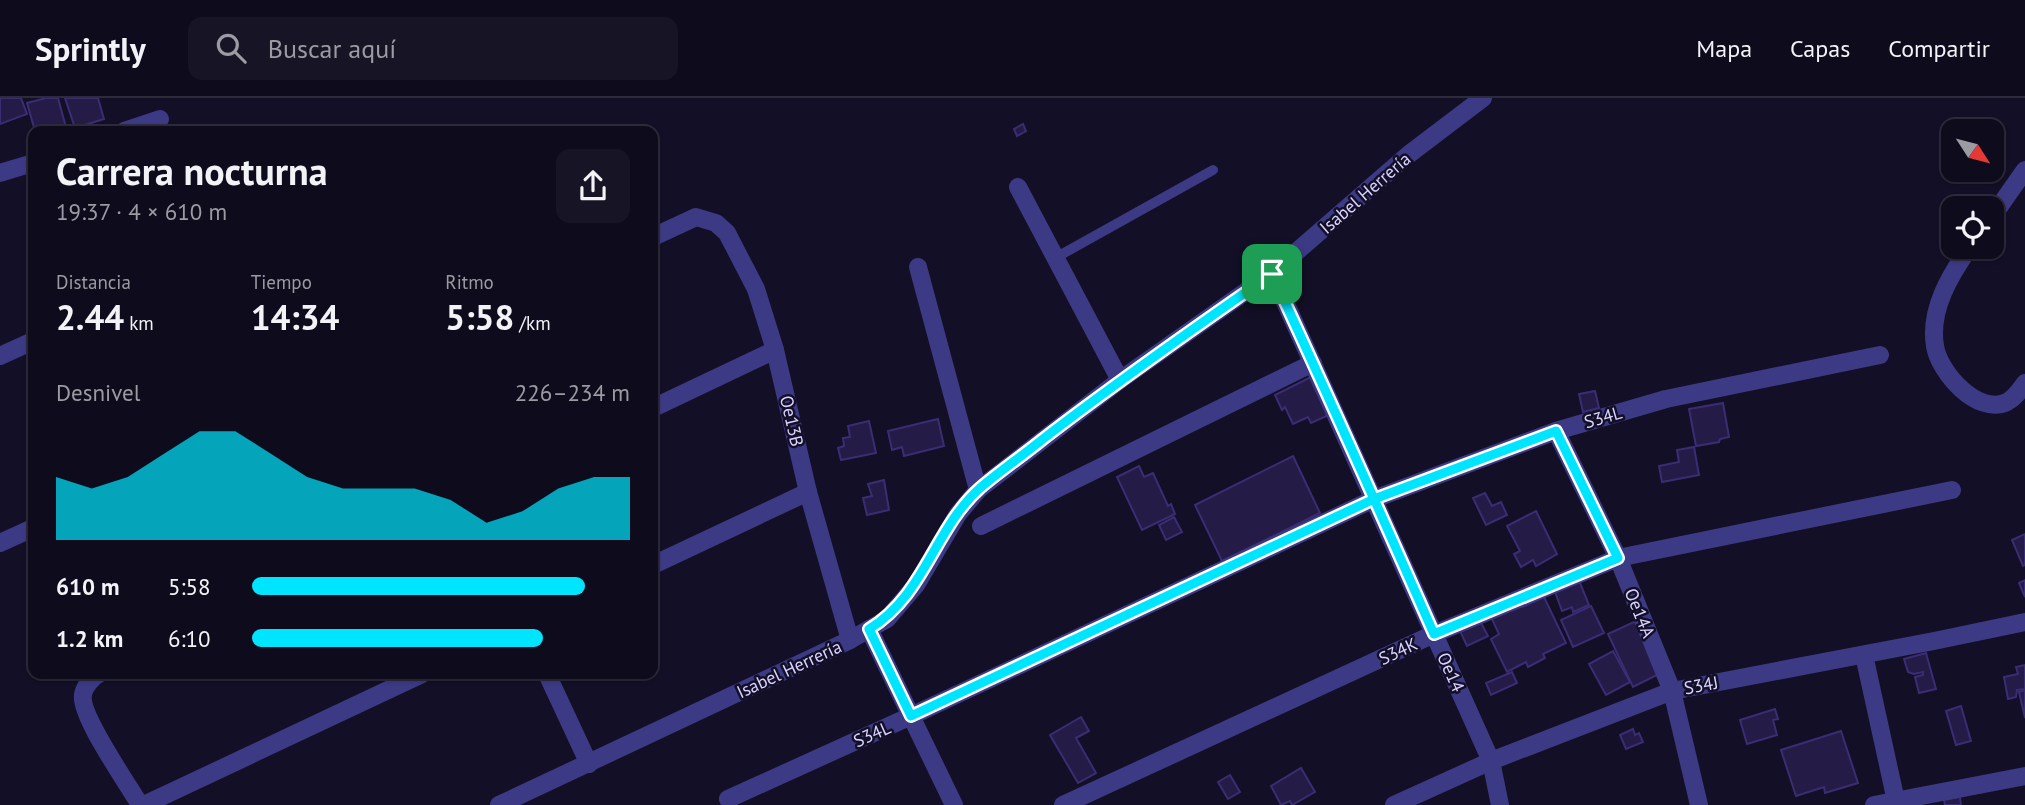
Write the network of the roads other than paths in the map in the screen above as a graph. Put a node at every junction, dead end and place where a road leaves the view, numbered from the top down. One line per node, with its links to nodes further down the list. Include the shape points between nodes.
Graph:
1 (1483, 98): 14 (street, Isabel Herrería, via 1408,155)
2 (160, 119): 3 (street)
3 (139, 126)
4 (28, 165): 7 (street)
5 (1213, 170): 11 (lane)
6 (2025, 170): 9 (street)
7 (0, 173)
8 (1018, 187): 11 (street)
9 (2004, 199)
10 (658, 235): 16 (street, Oe13B, via 696,217 716,223 727,233 757,289)
11 (1055, 258): 20 (street)
12 (1961, 259): 21 (street, via 1937,309 1934,344 1939,362 1960,388 1992,404 2015,397)
13 (918, 267): 24 (street)
14 (1272, 274): 19 (street, Oe14); 20 (street, Isabel Herrería)
15 (28, 343): 18 (street)
16 (775, 350): 22 (street); 26 (street, Oe13B)
17 (1880, 355): 23 (street, S34L, via 1666,399)
18 (0, 356)
19 (1313, 363): 27 (street, Oe14); 28 (street)
20 (1120, 380): 24 (street, Isabel Herrería)
21 (2025, 383)
22 (658, 406)
23 (1556, 431): 27 (street, S34L); 31 (street, Oe14A)
24 (978, 490): 34 (street, Isabel Herrería, via 916,584 887,619)
25 (1952, 490): 31 (street, S34K)
26 (808, 492): 32 (street); 36 (street, Oe13B)
27 (1374, 499): 35 (street, Oe14); 42 (street, S34L)
28 (981, 526)
29 (28, 530): 30 (street)
30 (0, 544)
31 (1618, 558): 35 (street, S34K); 41 (street, Oe14A)
32 (658, 563)
33 (2025, 622): 37 (street, S34J)
34 (869, 629): 36 (street, Isabel Herrería); 42 (street)
35 (1434, 634): 43 (street, Oe14); 51 (street, S34K)
36 (850, 640): 44 (street, Isabel Herrería)
37 (1864, 654): 41 (street, S34J); 47 (street)
38 (92, 679): 48 (street, via 83,694 86,716)
39 (411, 679): 48 (street)
40 (549, 679): 44 (street)
41 (1672, 691): 43 (street, S34J); 54 (street, Oe14A)
42 (911, 716): 46 (street, S34L); 50 (street)
43 (1491, 761): 52 (street, S34J); 53 (street, Oe14)
44 (589, 764): 49 (street, Isabel Herrería)
45 (2025, 776): 47 (street)
46 (728, 799)
47 (1896, 801): 55 (street)
48 (142, 805)
49 (499, 805)
50 (954, 805)
51 (1063, 805)
52 (1394, 805)
53 (1500, 805)
54 (1699, 805)
55 (1874, 805)

